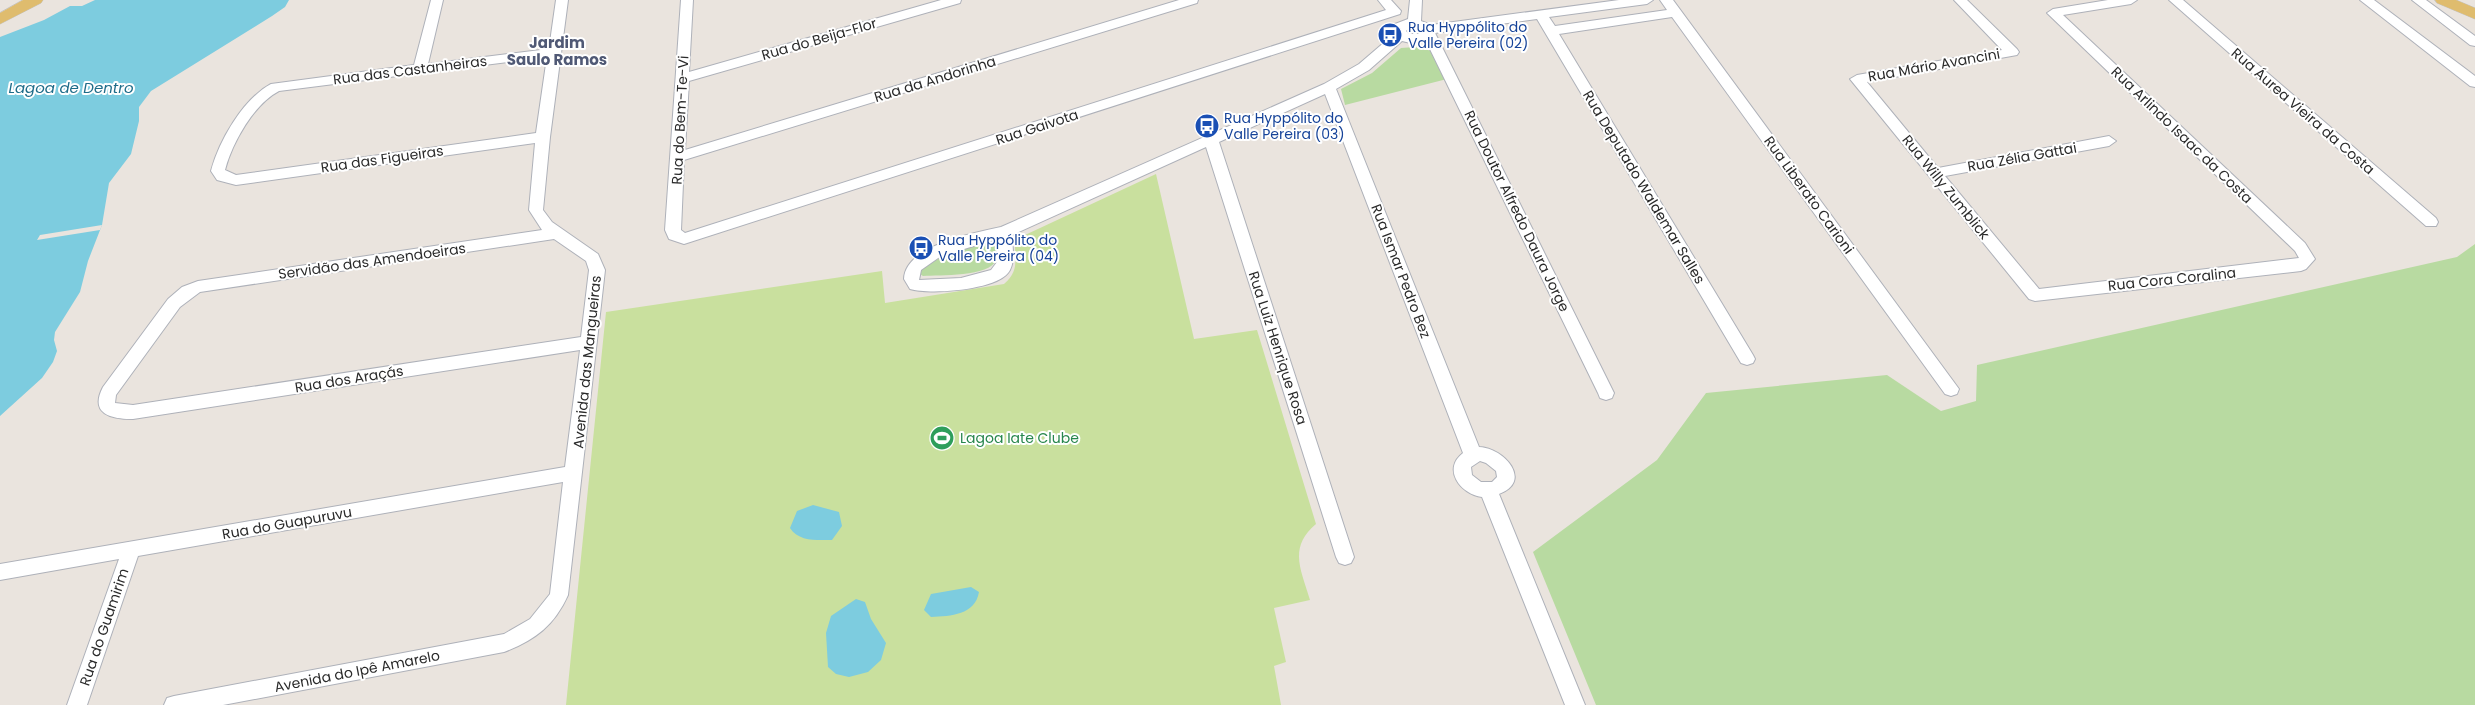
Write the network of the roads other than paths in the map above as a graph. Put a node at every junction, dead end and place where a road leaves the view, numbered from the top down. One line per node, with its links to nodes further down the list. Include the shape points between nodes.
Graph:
1 (35, 0): 24 (main road)
2 (437, 0): 31 (street)
3 (562, 0): 30 (street, Avenida das Mangueiras)
4 (687, 0): 32 (street, Rua do Bem-Te-Vi)
5 (955, 0): 32 (street, Rua do Beija-Flor)
6 (1192, 0): 39 (street, Rua da Andorinha)
7 (1384, 0): 45 (street, Rua Gaivota, via 1395,11 692,238)
8 (1416, 0): 26 (street)
9 (1647, 0): 19 (street)
10 (1666, 0): 21 (street, Rua Liberato Carioni)
11 (1960, 0): 33 (street, Rua Mário Avancini, via 2012,52)
12 (2131, 0): 18 (street)
13 (2175, 0): 42 (street, Rua Áurea Vieira da Costa)
14 (2366, 0): 34 (street)
15 (2418, 0): 29 (street)
16 (2443, 0): 23 (main road)
17 (2459, 0): 20 (main road)
18 (2110, 2): 46 (street, Rua Arlindo Isaac da Costa, via 2054,13 2300,247)
19 (1603, 6): 22 (street); 25 (street)
20 (2475, 7)
21 (1676, 13): 25 (street); 50 (street, Rua Liberato Carioni)
22 (1542, 14): 26 (street); 27 (street, Rua Deputado Waldemar Salles)
23 (2475, 14)
24 (0, 19)
25 (1614, 22): 27 (street)
26 (1421, 26): 28 (street, via 1426,36 1409,39); 51 (street, Rua Doutor Alfredo Daura Jorge)
27 (1551, 31): 49 (street, Rua Deputado Waldemar Salles)
28 (1401, 35): 35 (street, via 1364,67)
29 (2475, 42)
30 (554, 52): 31 (street, Rua das Castanheiras); 36 (street, Avenida das Mangueiras)
31 (420, 69): 41 (street, Rua das Castanheiras, via 290,84 267,91 254,102 220,163 218,171)
32 (682, 78): 39 (street, Rua do Bem-Te-Vi)
33 (1857, 79): 40 (street, Rua Willy Zumblick)
34 (2475, 83)
35 (1329, 87): 37 (street); 53 (street, Rua Ismar Pedro Bez)
36 (543, 137): 41 (street, Rua das Figueiras, via 236,180); 44 (street, Avenida das Mangueiras, via 536,210)
37 (1211, 140): 43 (street); 57 (street, Rua Luiz Henrique Rosa)
38 (2109, 140): 40 (street, Rua Zélia Gattai)
39 (677, 157): 45 (street, Rua do Bem-Te-Vi, via 673,230)
40 (1935, 173): 47 (street, Rua Willy Zumblick)
41 (222, 176)
42 (2432, 222)
43 (1004, 232): 43 (street, via 961,242 926,257 910,274 912,281 916,285 936,286 998,274 1004,265)
44 (556, 233): 48 (street, Avenida das Mangueiras, via 587,252 596,264); 52 (street, Servidão das Amendoeiras, via 188,291 174,303 109,392)
45 (678, 238)
46 (2307, 259): 47 (street, Rua Cora Coralina, via 2301,265)
47 (2035, 295)
48 (590, 342): 52 (street, Rua dos Araçás, via 133,412 118,412); 54 (street, Avenida das Mangueiras)
49 (1747, 359)
50 (1951, 389)
51 (1606, 393)
52 (108, 407)
53 (1473, 455): 55 (street, via 1463,462 1463,479 1474,488); 55 (street, via 1493,457 1505,470 1504,481)
54 (574, 473): 56 (street, Rua do Guapuruvu); 59 (street, Avenida das Mangueiras, via 560,595 550,613)
55 (1488, 490): 62 (street)
56 (131, 550): 58 (street, Rua do Guapuruvu); 60 (street, Rua do Guamirim)
57 (1345, 557)
58 (0, 572)
59 (536, 627): 61 (street, Avenida do Ipê Amarelo, via 504,643)
60 (77, 705)
61 (174, 705)
62 (1575, 705)

